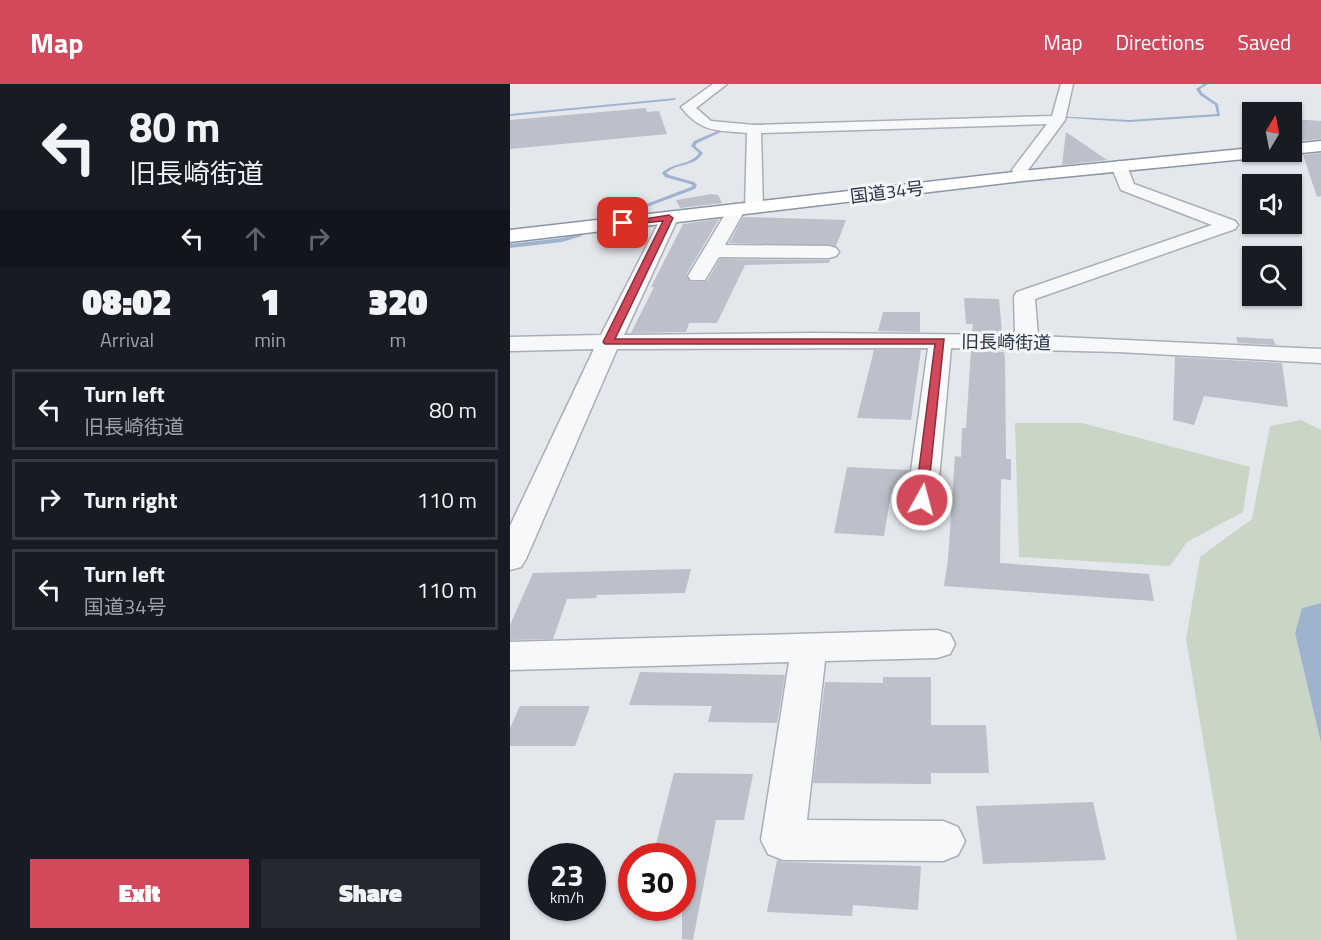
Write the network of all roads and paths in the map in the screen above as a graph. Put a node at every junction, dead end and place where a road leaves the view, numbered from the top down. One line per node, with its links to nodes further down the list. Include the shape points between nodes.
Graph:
1 (721, 84): 4 (street, via 688,107 701,122)
2 (1067, 84): 3 (street)
3 (1059, 117): 4 (street); 9 (street, via 1020,170)
4 (754, 129): 10 (street)
5 (1321, 146): 6 (highway)
6 (1302, 148)
7 (1242, 154): 8 (highway, 国道34号)
8 (1119, 165): 9 (highway, 国道34号); 18 (street, via 1126,187 1228,225 1024,296)
9 (1022, 176): 10 (highway, 国道34号)
10 (745, 209): 11 (highway, 国道34号); 13 (street)
11 (669, 218): 12 (highway, 国道34号); 17 (street)
12 (510, 236)
13 (712, 250): 14 (street); 15 (street)
14 (829, 252)
15 (698, 276)
16 (940, 341): 17 (street, 旧長崎街道); 18 (street, 旧長崎街道); 21 (street)
17 (609, 342): 19 (street, 旧長崎街道); 22 (street)
18 (1027, 342): 20 (street, 旧長崎街道)
19 (510, 344)
20 (1321, 356)
21 (922, 500)
22 (510, 558)
23 (937, 644): 24 (street)
24 (809, 648): 25 (street); 26 (street, via 783,840)
25 (510, 656)
26 (943, 841)

